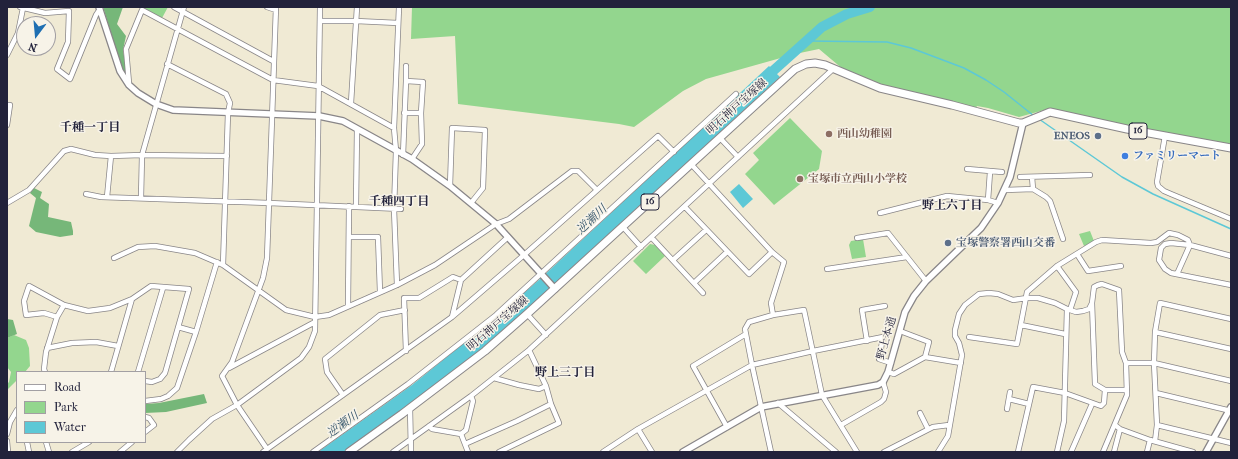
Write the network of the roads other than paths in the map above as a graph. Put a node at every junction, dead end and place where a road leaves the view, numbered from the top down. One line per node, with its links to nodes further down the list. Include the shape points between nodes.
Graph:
1 (22, 7): 11 (street); 16 (street, via 18,33)
2 (46, 7): 11 (street)
3 (174, 7): 10 (street)
4 (267, 7): 9 (street)
5 (320, 7): 12 (street)
6 (357, 7): 13 (street)
7 (399, 7): 14 (street)
8 (100, 8): 11 (street, via 70,79 56,69 68,42 69,11); 23 (street, via 120,71)
9 (276, 8): 17 (street)
10 (183, 9): 15 (street); 17 (street)
11 (45, 13)
12 (320, 21): 13 (street); 24 (street)
13 (356, 21): 14 (street); 26 (street)
14 (398, 23): 36 (street)
15 (178, 29): 18 (street); 21 (street); 23 (street, via 142,10 126,49)
16 (7, 55)
17 (273, 61): 21 (street)
18 (167, 64): 27 (street); 30 (street, via 226,94 230,103)
19 (406, 66): 22 (street)
20 (833, 69): 34 (main road, 明石神戸宝塚線 / 16, via 888,91); 39 (main road, 明石神戸宝塚線 / 16, via 815,63 795,69); 47 (street)
21 (272, 80): 24 (street); 32 (street)
22 (406, 81): 29 (street); 31 (street, via 423,82)
23 (129, 84): 27 (street)
24 (318, 86): 26 (street); 33 (street)
25 (736, 94): 42 (street)
26 (351, 103): 36 (street)
27 (156, 104): 30 (street, via 173,110); 43 (street)
28 (7, 105): 35 (street, via 10,105)
29 (404, 112): 31 (street); 44 (street)
30 (228, 113): 32 (street); 46 (street)
31 (422, 113): 48 (street, via 422,144)
32 (272, 114): 33 (street); 67 (street)
33 (319, 116): 37 (street, via 343,120); 70 (street)
34 (1023, 123): 38 (main road, 16, via 1050,112); 60 (street, 野上本通, via 1014,166)
35 (7, 125)
36 (394, 128): 41 (street)
37 (357, 129): 41 (street); 72 (street)
38 (1165, 136): 40 (main road, 16); 77 (street, via 1158,186 1164,191)
39 (720, 138): 47 (street); 49 (main road, 明石神戸宝塚線 / 16)
40 (1231, 148)
41 (396, 151): 44 (street); 74 (street)
42 (674, 152): 59 (street, via 658,136); 101 (street)
43 (142, 155): 45 (street); 46 (street); 63 (street)
44 (403, 155): 48 (street)
45 (111, 156): 62 (street); 66 (street, via 71,149 64,151 29,190)
46 (227, 156): 65 (street)
47 (738, 157): 56 (street)
48 (412, 159): 57 (street)
49 (691, 164): 56 (street); 79 (main road, 明石神戸宝塚線 / 16)
50 (967, 169): 51 (street)
51 (990, 172): 52 (street); 64 (street)
52 (1002, 172)
53 (1090, 175): 55 (street)
54 (1020, 177): 55 (street)
55 (1032, 177): 58 (street)
56 (710, 183): 73 (street); 89 (street)
57 (450, 186): 68 (street); 68 (street, via 452,128 485,130 483,188)
58 (1033, 189): 60 (street); 85 (street, via 1050,201)
59 (597, 190): 78 (street, via 578,171 572,171 509,219); 91 (street)
60 (1005, 190): 69 (street, 野上本通)
61 (86, 194): 62 (street)
62 (107, 197): 63 (street)
63 (141, 198): 65 (street)
64 (988, 200): 69 (street); 76 (street, via 947,196)
65 (226, 202): 67 (street); 97 (street)
66 (7, 203)
67 (270, 203): 70 (street); 110 (street, via 267,258)
68 (471, 203): 78 (street)
69 (998, 203): 104 (street, 野上本通, via 980,228)
70 (317, 205): 71 (street); 125 (street)
71 (348, 206): 72 (street); 81 (street)
72 (356, 206): 74 (street)
73 (685, 207): 80 (street); 83 (street)
74 (394, 209): 75 (street); 106 (street)
75 (401, 209)
76 (880, 213)
77 (1231, 219)
78 (496, 224): 82 (street); 106 (street, via 435,265)
79 (622, 227): 87 (street); 109 (main road, 明石神戸宝塚線 / 16)
80 (706, 230): 88 (street); 95 (street)
81 (349, 237): 111 (street, via 378,237); 117 (street)
82 (508, 237): 91 (street); 103 (street)
83 (652, 238): 87 (street); 95 (street)
84 (857, 238): 93 (street, via 888,233)
85 (1064, 239)
86 (1190, 246): 90 (street, via 1188,240 1169,233 1157,242 1151,243 1102,240); 92 (street); 102 (street); 102 (street, via 1171,243 1161,248 1161,265 1168,272)
87 (641, 247): 134 (street)
88 (726, 252): 89 (street, via 749,274); 105 (street)
89 (772, 252): 122 (street, via 784,262 771,303)
90 (1077, 254): 98 (street); 99 (street, via 1088,271)
91 (524, 255): 101 (street); 124 (street)
92 (1231, 256)
93 (907, 257): 100 (street); 104 (street)
94 (114, 258): 96 (street, via 138,247 154,246 195,254)
95 (673, 260): 105 (street)
96 (217, 262): 97 (street); 130 (street)
97 (223, 265): 110 (street)
98 (1057, 266): 113 (street, via 1027,292); 120 (street, via 1076,292)
99 (1121, 266)
100 (827, 269)
101 (540, 274): 109 (street); 208 (street, via 496,315 408,384)
102 (1177, 274): 107 (street)
103 (461, 280): 119 (street, via 453,277 419,298 404,298); 124 (street)
104 (926, 281): 129 (street, 野上本通, via 909,304)
105 (694, 283): 112 (street)
106 (397, 285): 111 (street)
107 (1231, 286)
108 (164, 288): 114 (street, via 151,286); 128 (street, via 189,289); 152 (street)
109 (555, 289): 121 (main road, 明石神戸宝塚線 / 16)
110 (259, 291): 125 (street, via 286,310); 149 (street)
111 (380, 292): 117 (street)
112 (703, 293)
113 (1027, 298): 120 (street, via 1038,298); 127 (street); 145 (street, via 1013,300 998,294 979,294 965,305 959,314 955,330 962,355)
114 (132, 299): 116 (street, via 110,308 88,311); 137 (street)
115 (1092, 303): 120 (street, via 1083,311); 146 (street, via 1092,290 1098,284 1119,290 1122,352); 160 (street, via 1095,384)
116 (64, 306): 123 (street); 123 (street, via 29,286 24,301 26,315 44,313)
117 (348, 306): 125 (street)
118 (886, 306): 136 (street, via 862,310)
119 (405, 310): 141 (street); 165 (street, via 380,315 325,359 327,372)
120 (1068, 310): 133 (street)
121 (527, 314): 134 (street); 176 (main road, 明石神戸宝塚線 / 16, via 485,351)
122 (773, 315): 132 (street, via 748,322); 142 (street, via 804,310)
123 (57, 317): 138 (street)
124 (452, 317): 141 (street)
125 (315, 319): 149 (street); 174 (street, via 315,331 301,358)
126 (1231, 319): 131 (street, via 1160,303)
127 (1021, 325): 133 (street); 135 (street, via 1017,344)
128 (178, 327): 130 (street); 155 (street, via 165,373 160,379)
129 (900, 331): 143 (street, via 929,342); 144 (street, 野上本通)
130 (196, 332): 169 (street, via 177,388 161,399)
131 (1155, 332): 139 (street); 147 (street)
132 (746, 334): 148 (street); 159 (street, via 693,366)
133 (1065, 334): 163 (street)
134 (546, 335): 140 (street)
135 (969, 337)
136 (867, 341): 142 (street); 144 (street, via 883,338 879,359)
137 (118, 346): 138 (street, via 96,342); 151 (street)
138 (47, 348): 150 (street)
139 (1231, 349)
140 (529, 350): 154 (street); 158 (street)
141 (406, 351): 165 (street)
142 (813, 351): 148 (street); 166 (street)
143 (925, 357): 145 (street); 153 (street, via 894,374)
144 (891, 363): 153 (street, 野上本通)
145 (961, 363): 183 (street)
146 (1126, 363): 147 (street); 161 (street)
147 (1154, 363): 156 (street); 164 (street)
148 (752, 365): 159 (street); 175 (street)
149 (227, 369): 174 (street, via 222,376)
150 (45, 371)
151 (111, 371)
152 (138, 371)
153 (888, 372): 157 (street, 野上本通)
154 (494, 378): 158 (street, via 539,389); 167 (street)
155 (146, 381)
156 (1231, 381)
157 (883, 382): 166 (street); 182 (street, via 886,392 884,399)
158 (546, 386): 171 (street)
159 (707, 390): 187 (street); 188 (street)
160 (1105, 390): 161 (street); 173 (street, via 1103,405)
161 (1126, 390): 184 (street, via 1127,395)
162 (1010, 392): 168 (street)
163 (1065, 393): 172 (street, via 1033,387); 173 (street); 223 (street, via 1064,421)
164 (1156, 393): 178 (street); 185 (street)
165 (343, 395): 202 (street)
166 (822, 395): 170 (street); 182 (street)
167 (471, 396): 186 (street); 193 (street, via 474,401 468,429)
168 (1009, 399): 172 (street); 177 (street)
169 (146, 401)
170 (778, 403): 175 (street); 218 (street)
171 (551, 404): 201 (street); 213 (street, via 559,424)
172 (1029, 404): 222 (street)
173 (1092, 404): 224 (street)
174 (236, 405): 202 (street); 207 (street, via 212,419)
175 (761, 407): 187 (street); 217 (street)
176 (410, 408): 194 (street); 209 (main road, 明石神戸宝塚線 / 16)
177 (1007, 409)
178 (1230, 410): 195 (street)
179 (16, 412): 192 (street)
180 (920, 413): 189 (street)
181 (146, 417): 191 (street, via 154,425)
182 (841, 425): 219 (street)
183 (949, 425): 189 (street); 221 (street, via 948,436)
184 (1115, 425): 190 (street); 225 (street)
185 (1157, 425): 195 (street); 197 (street)
186 (429, 426): 193 (street); 194 (street)
187 (727, 427): 216 (street)
188 (638, 429): 214 (street); 215 (street)
189 (928, 429): 220 (street)
190 (1120, 429): 197 (street); 226 (street)
191 (146, 431)
192 (7, 434)
193 (461, 434): 201 (street)
194 (410, 440): 210 (street); 211 (street)
195 (1212, 440): 200 (street); 229 (street)
196 (7, 441): 204 (street)
197 (1152, 441): 203 (street); 227 (street)
198 (87, 443): 205 (street)
199 (131, 443): 206 (street)
200 (1231, 443)
201 (465, 444): 212 (street)
202 (265, 450)
203 (1175, 450): 228 (street)
204 (8, 452)
205 (72, 452)
206 (120, 452)
207 (177, 452)
208 (313, 452)
209 (349, 452)
210 (393, 452)
211 (411, 452)
212 (468, 452)
213 (500, 452)
214 (603, 452)
215 (652, 452)
216 (683, 452)
217 (771, 452)
218 (836, 452)
219 (857, 452)
220 (884, 452)
221 (938, 452)
222 (1018, 452)
223 (1057, 452)
224 (1071, 452)
225 (1103, 452)
226 (1114, 452)
227 (1147, 452)
228 (1193, 452)
229 (1206, 452)

